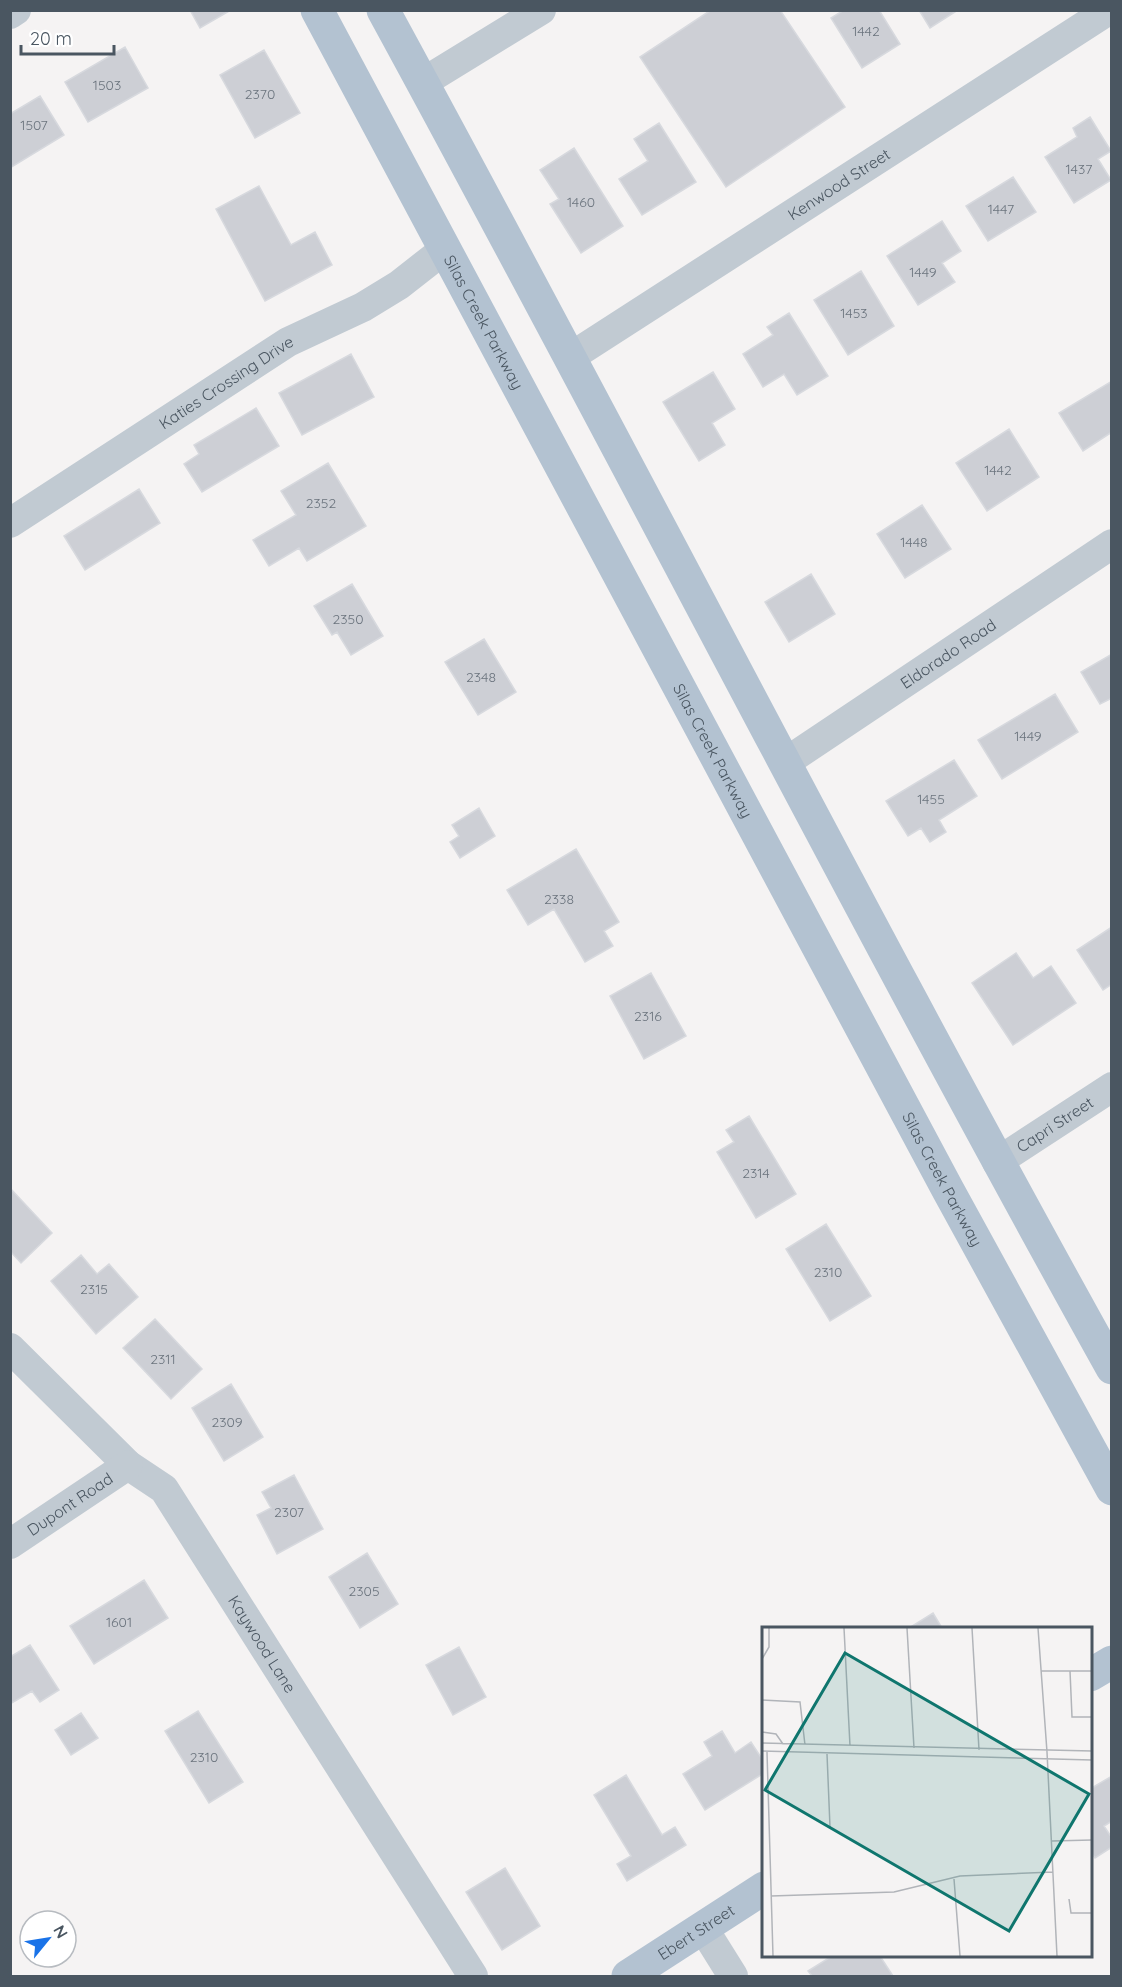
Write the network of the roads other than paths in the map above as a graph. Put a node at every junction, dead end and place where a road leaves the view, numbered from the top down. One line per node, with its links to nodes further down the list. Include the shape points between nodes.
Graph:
1 (16, 10): 6 (street)
2 (317, 10): 8 (main road, Silas Creek Parkway)
3 (383, 10): 7 (main road)
4 (541, 10): 7 (street)
5 (1109, 10): 9 (street, Kenwood Street)
6 (10, 14)
7 (422, 83): 9 (main road)
8 (445, 249): 10 (street, Katies Crossing Drive, via 399,285 363,307 288,342); 18 (main road, Silas Creek Parkway, via 953,1200)
9 (569, 358): 12 (main road)
10 (10, 523)
11 (1112, 544): 12 (street, Eldorado Road)
12 (786, 762): 14 (main road)
13 (1112, 1087): 14 (street, Capri Street)
14 (997, 1162): 16 (main road)
15 (10, 1348): 17 (street, Kaywood Lane)
16 (1112, 1368)
17 (128, 1465): 19 (street, Dupont Road); 24 (street, Kaywood Lane, via 164,1489)
18 (1112, 1489)
19 (10, 1544)
20 (1112, 1662): 21 (main road)
21 (1092, 1674)
22 (762, 1889): 23 (main road, Ebert Street)
23 (703, 1928): 25 (main road, Ebert Street); 26 (street)
24 (473, 1977)
25 (628, 1977)
26 (733, 1977)

